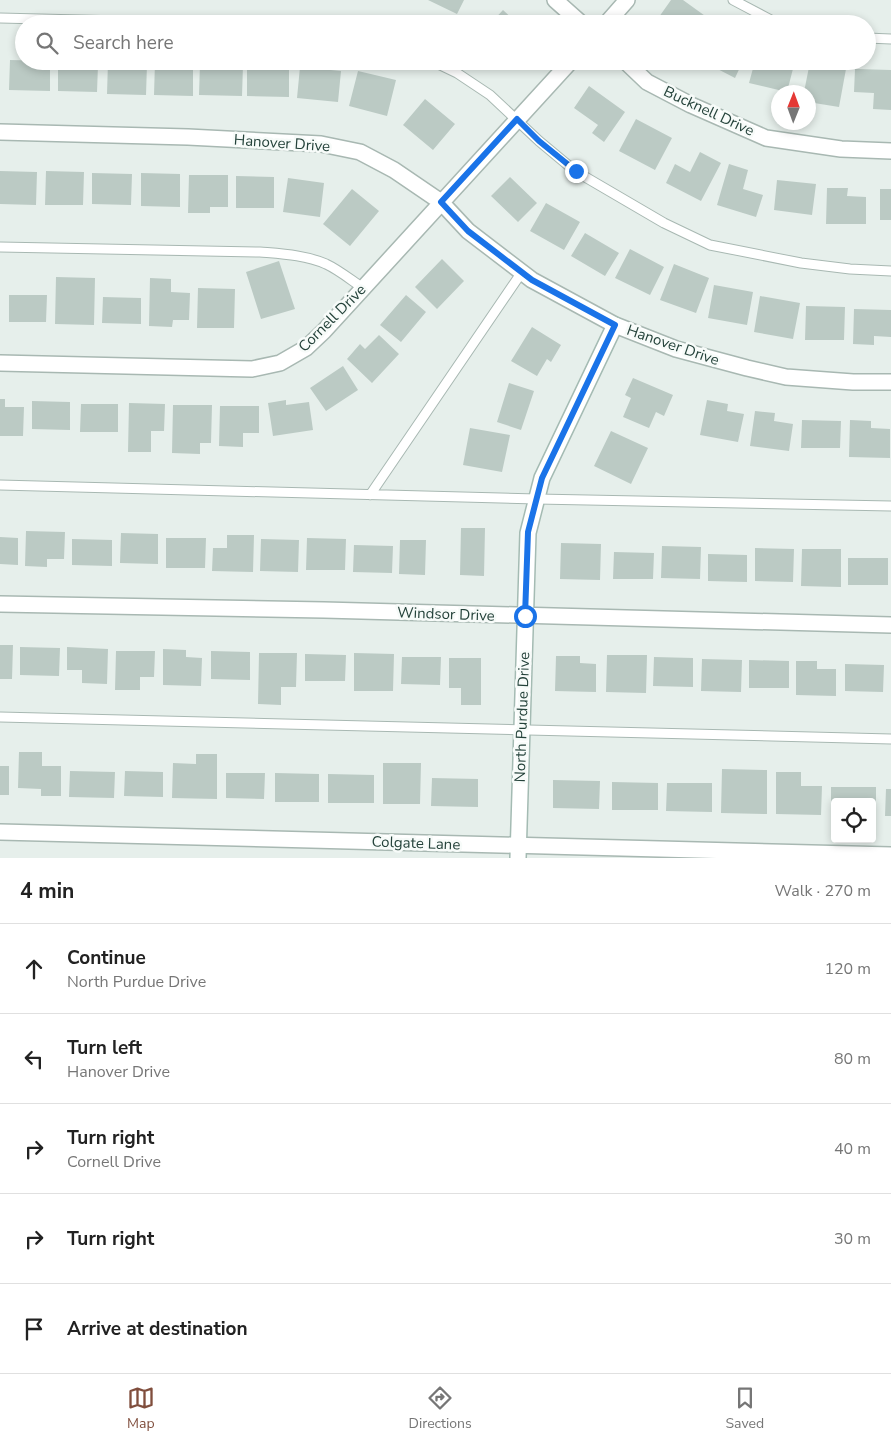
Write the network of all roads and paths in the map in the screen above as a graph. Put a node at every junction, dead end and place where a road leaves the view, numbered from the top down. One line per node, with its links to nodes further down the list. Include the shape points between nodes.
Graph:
1 (555, 0): 4 (street)
2 (627, 0): 5 (street)
3 (733, 0): 6 (lane)
4 (572, 15)
5 (614, 15)
6 (761, 15)
7 (0, 18): 8 (lane)
8 (15, 18)
9 (876, 38): 10 (lane)
10 (891, 39)
11 (451, 70): 14 (lane, via 490,95)
12 (563, 70): 14 (street, Cornell Drive)
13 (635, 70): 16 (street, Bucknell Drive, via 648,82 691,105 766,138 841,149)
14 (517, 119): 17 (street, Cornell Drive); 19 (lane, via 576,171 664,223 710,245 801,264)
15 (0, 132): 17 (street, Hanover Drive, via 321,144 360,152 394,170)
16 (891, 151)
17 (441, 202): 20 (street, Hanover Drive, via 468,231); 21 (street, Cornell Drive)
18 (0, 246): 21 (lane, via 294,255 328,265)
19 (891, 271)
20 (522, 272): 22 (street, Hanover Drive); 26 (lane)
21 (363, 288): 23 (street, Cornell Drive, via 306,348 280,363 252,369)
22 (615, 325): 24 (street, Hanover Drive, via 676,349 770,373); 27 (street, North Purdue Drive, via 542,478)
23 (0, 363)
24 (891, 382)
25 (0, 485): 26 (lane)
26 (370, 495): 27 (lane)
27 (537, 500): 28 (lane); 30 (street, North Purdue Drive, via 528,532)
28 (891, 506)
29 (0, 604): 30 (street, Windsor Drive)
30 (525, 616): 31 (street, Windsor Drive); 33 (street, North Purdue Drive)
31 (891, 625)
32 (0, 717): 33 (lane)
33 (521, 730): 34 (lane); 36 (street, North Purdue Drive)
34 (891, 739)
35 (0, 832): 36 (street, Colgate Lane)
36 (518, 852): 37 (street, Colgate Lane)
37 (891, 855)

